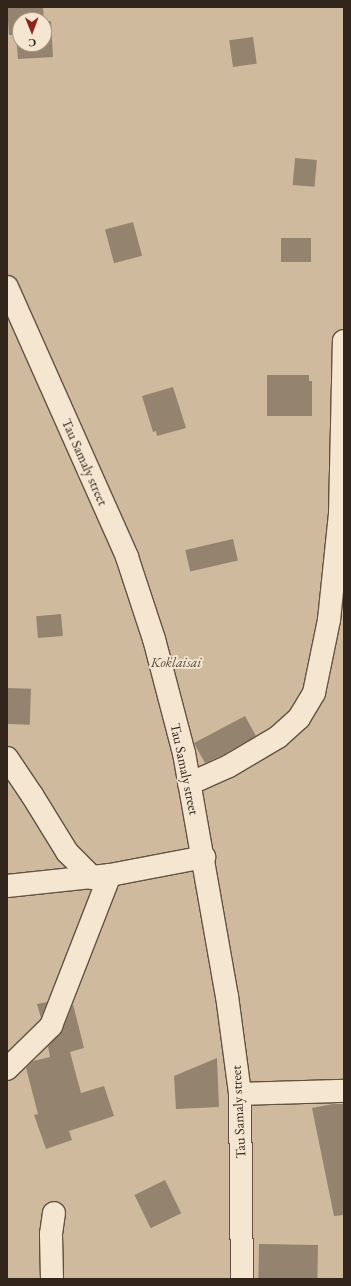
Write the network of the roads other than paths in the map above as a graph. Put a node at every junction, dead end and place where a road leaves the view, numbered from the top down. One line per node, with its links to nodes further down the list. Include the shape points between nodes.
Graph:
1 (10, 300): 6 (street, Tau Samaly street, via 127,557 154,639 184,753)
2 (344, 341): 4 (street, via 340,514)
3 (344, 601): 4 (street)
4 (329, 620): 6 (street, via 314,693 299,718 278,737 229,766)
5 (7, 758): 8 (street, via 67,852)
6 (189, 784): 7 (street, Tau Samaly street)
7 (204, 857): 8 (street); 12 (street, Tau Samaly street)
8 (102, 877): 9 (street); 10 (street, via 97,905 51,1026)
9 (7, 886)
10 (7, 1069)
11 (344, 1090): 12 (street)
12 (240, 1094): 15 (street, Tau Samaly street)
13 (54, 1213): 14 (street, via 50,1234)
14 (52, 1279)
15 (242, 1279)

